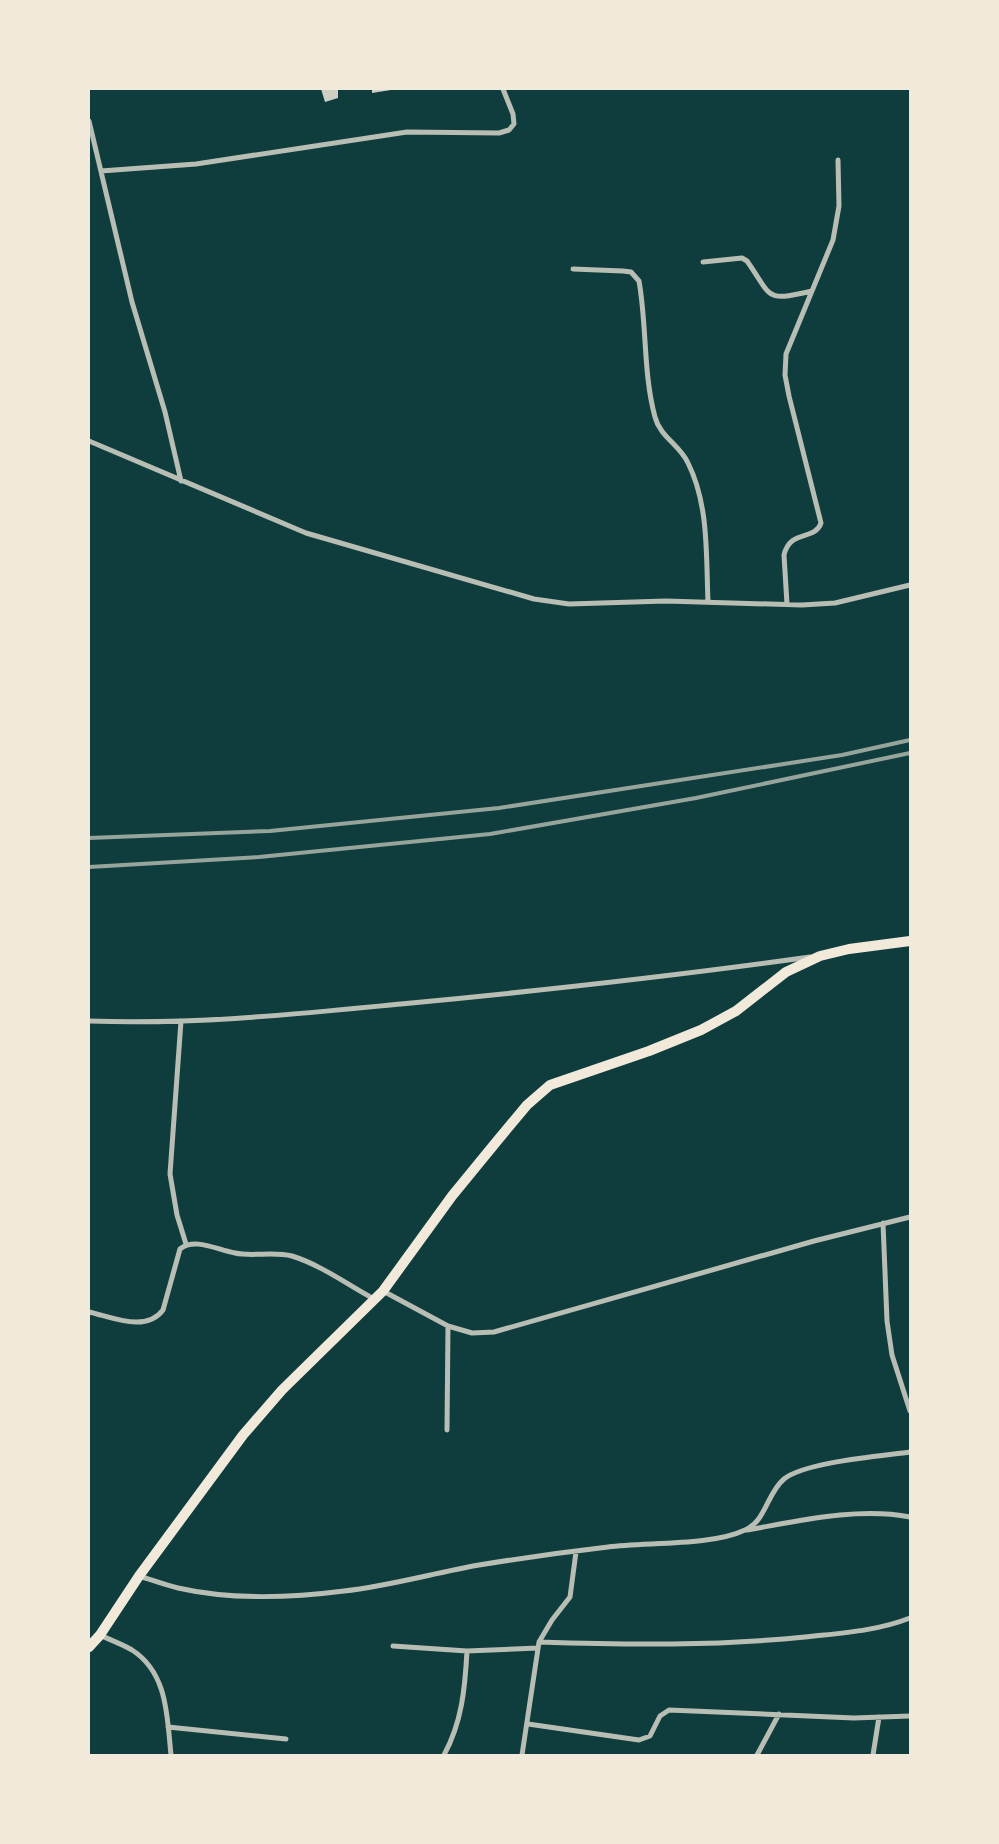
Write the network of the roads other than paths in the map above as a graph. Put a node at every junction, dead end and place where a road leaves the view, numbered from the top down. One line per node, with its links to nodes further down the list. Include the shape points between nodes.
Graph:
1 (503, 89): 4 (street, via 514,124 509,130 499,133 407,132 196,164)
2 (89, 121): 4 (street)
3 (838, 160): 7 (street, via 839,206 833,240)
4 (102, 171): 9 (street, via 132,302 165,412)
5 (703, 262): 7 (street, via 742,258 774,297)
6 (574, 269): 11 (street, via 631,272 639,281 648,378 656,420 664,436 678,446 688,461 703,510)
7 (812, 291): 12 (street, via 786,354 785,375 821,523 815,532 798,536 786,547)
8 (89, 441): 9 (street)
9 (181, 481): 11 (street, via 306,533 534,599 569,604)
10 (910, 585): 12 (street, via 835,603)
11 (708, 602): 12 (street)
12 (787, 604)
13 (910, 942): 14 (main road)
14 (820, 956): 16 (street, via 496,995); 20 (main road, via 786,972 736,1011 701,1030 550,1085 527,1106 452,1196)
15 (89, 1021): 16 (street)
16 (180, 1021): 19 (street, via 170,1174)
17 (910, 1217): 18 (street)
18 (883, 1223): 23 (street, via 618,1296 524,1326 472,1333); 24 (street, via 887,1320 892,1355)
19 (186, 1244): 21 (street, via 195,1243 236,1254 292,1256); 22 (street, via 177,1256 163,1310 157,1318 136,1323)
20 (383, 1291): 21 (main road); 23 (street)
21 (375, 1299): 30 (main road, via 282,1390 243,1435)
22 (89, 1312)
23 (448, 1326): 25 (street)
24 (910, 1411)
25 (447, 1430)
26 (910, 1452): 28 (street, via 830,1464 803,1470 784,1479 760,1518)
27 (910, 1517): 28 (street, via 865,1514)
28 (746, 1530): 29 (street, via 699,1540)
29 (576, 1552): 30 (street, via 479,1565 344,1591 282,1596 222,1595 177,1588); 33 (street, via 570,1597)
30 (139, 1576): 32 (main road)
31 (910, 1618): 33 (street, via 893,1625 854,1632 750,1643)
32 (100, 1635): 35 (main road); 41 (street, via 132,1650 149,1664 161,1685)
33 (538, 1645): 36 (street); 40 (street)
34 (393, 1646): 36 (street)
35 (89, 1648)
36 (467, 1651): 44 (street, via 458,1722)
37 (779, 1714): 39 (street); 40 (street, via 670,1710 660,1716 650,1736 639,1740); 46 (street)
38 (910, 1716): 39 (street)
39 (879, 1717): 47 (street)
40 (528, 1724): 45 (street)
41 (168, 1727): 42 (street); 43 (street)
42 (286, 1739)
43 (171, 1755)
44 (444, 1755)
45 (522, 1755)
46 (757, 1755)
47 (873, 1755)

